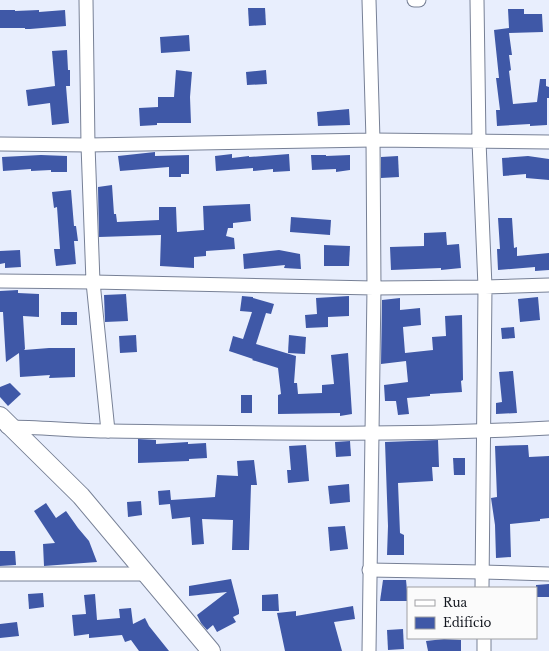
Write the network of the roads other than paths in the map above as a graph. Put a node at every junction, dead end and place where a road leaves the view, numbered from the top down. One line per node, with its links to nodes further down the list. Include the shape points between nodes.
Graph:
1 (86, 0): 10 (street)
2 (369, 0): 6 (street)
3 (414, 0): 4 (street)
4 (419, 0)
5 (477, 0): 7 (street)
6 (373, 140): 7 (street); 10 (street); 15 (street)
7 (478, 141): 8 (street); 14 (street)
8 (549, 142)
9 (0, 144): 10 (street)
10 (88, 145): 12 (street)
11 (0, 281): 12 (street)
12 (93, 282): 15 (street); 18 (street)
13 (549, 285): 14 (street)
14 (484, 287): 15 (street); 19 (street)
15 (374, 288): 20 (street)
16 (4, 424): 18 (street); 24 (main road, via 81,496)
17 (549, 428): 19 (street)
18 (108, 431): 20 (street)
19 (484, 432): 20 (street); 22 (street)
20 (372, 433): 21 (street)
21 (370, 570): 22 (street); 29 (street)
22 (482, 572): 25 (street); 26 (street)
23 (0, 574): 24 (street)
24 (146, 574): 28 (main road)
25 (549, 574)
26 (482, 587)
27 (484, 639): 30 (street)
28 (210, 651)
29 (369, 651)
30 (484, 651)

